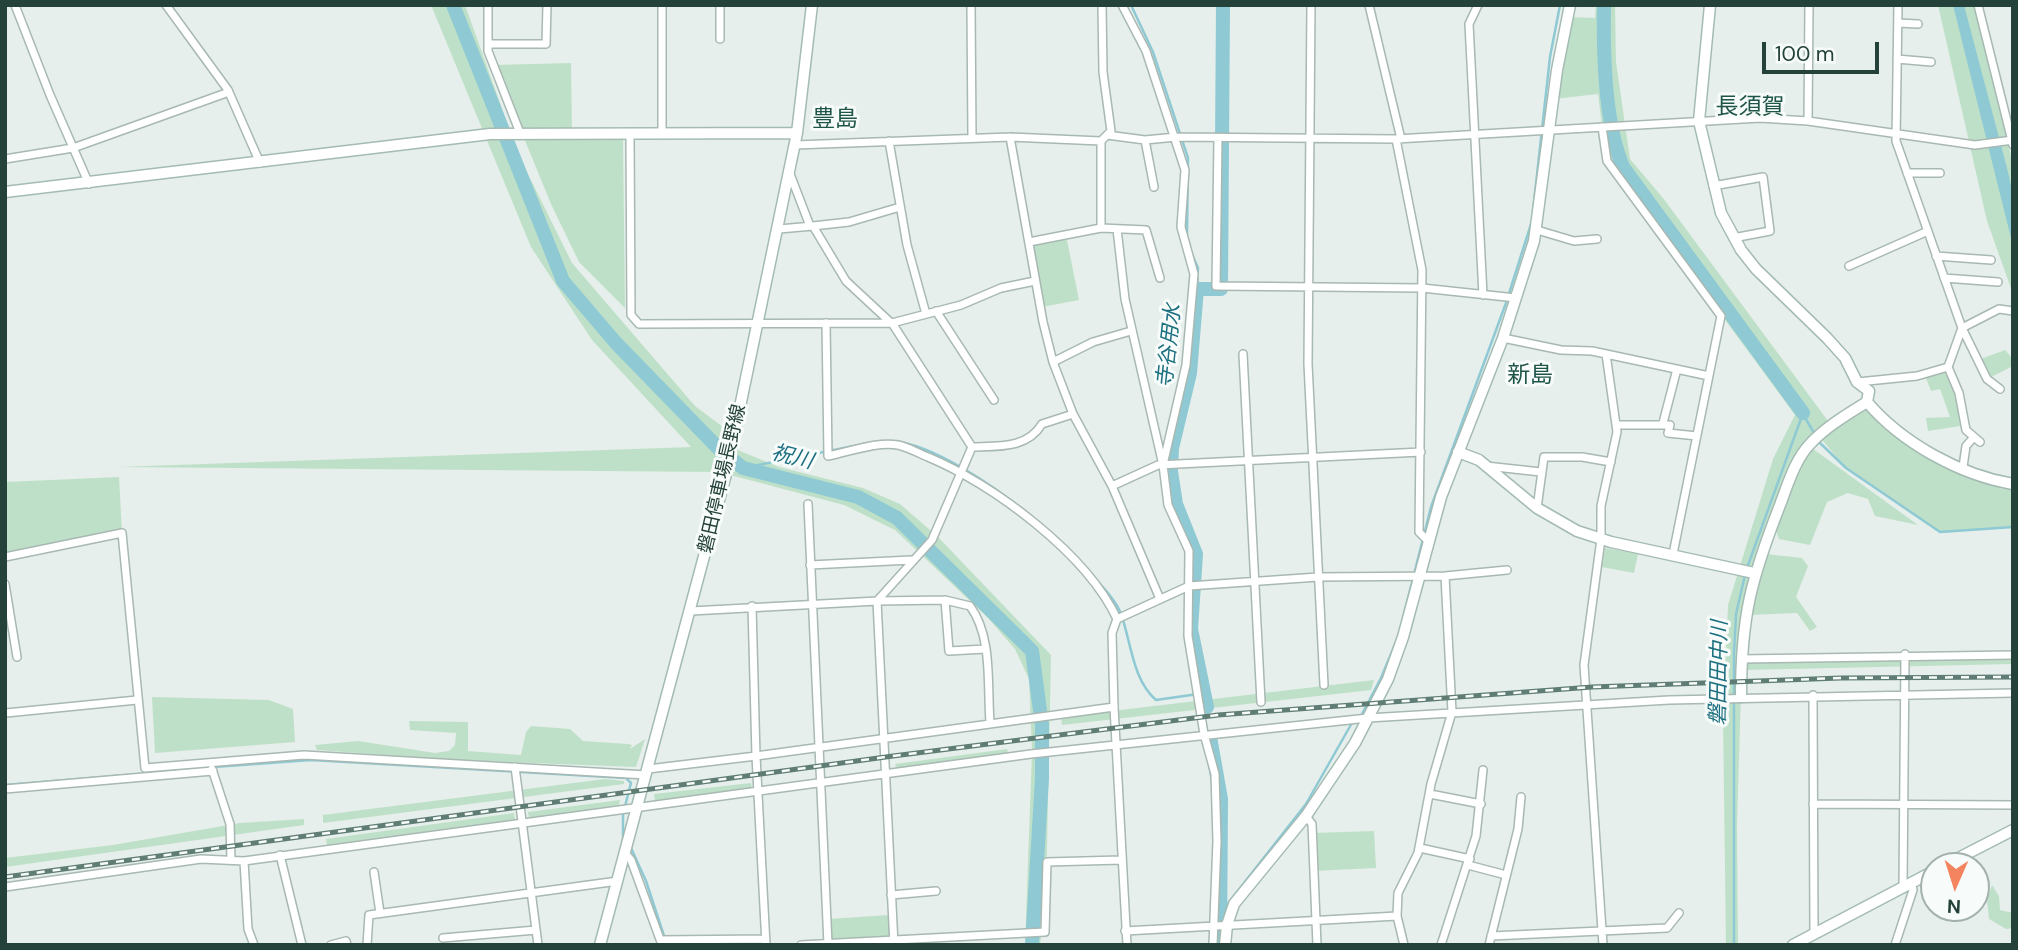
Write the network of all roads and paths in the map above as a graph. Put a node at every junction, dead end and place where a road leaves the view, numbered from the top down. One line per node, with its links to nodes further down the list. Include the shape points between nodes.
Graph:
1 (15, 5): 47 (street)
2 (166, 5): 25 (street)
3 (488, 5): 22 (street)
4 (547, 5): 22 (street, via 546,44)
5 (662, 5): 34 (street)
6 (720, 5): 21 (street)
7 (812, 5): 31 (street, 磐田停車場長野線)
8 (971, 5): 38 (street)
9 (1102, 5): 39 (street, via 1103,72 1111,131)
10 (1122, 5): 37 (street, via 1146,51)
11 (1311, 5): 41 (street)
12 (1369, 5): 42 (street)
13 (1478, 5): 35 (street, via 1469,24)
14 (1570, 5): 29 (street)
15 (1710, 5): 26 (street)
16 (1809, 5): 27 (street)
17 (1898, 5): 19 (street)
18 (1978, 5): 45 (street)
19 (1898, 23): 20 (street); 23 (street)
20 (1918, 24)
21 (720, 39)
22 (488, 44): 30 (street)
23 (1898, 59): 24 (street); 32 (street)
24 (1931, 62)
25 (229, 92): 47 (street); 49 (street)
26 (1699, 121): 27 (street); 28 (street); 54 (street)
27 (1808, 121): 32 (street)
28 (1602, 127): 29 (street); 92 (street, via 1607,161 1721,316)
29 (1549, 132): 35 (street); 62 (street)
30 (519, 133): 33 (street); 49 (street)
31 (797, 133): 34 (street); 46 (street, 磐田停車場長野線)
32 (1896, 133): 45 (street, via 1975,145); 51 (street)
33 (630, 134): 34 (street); 83 (street, via 631,315 639,324)
34 (662, 134)
35 (1475, 135): 42 (street); 76 (street)
36 (1010, 137): 38 (street); 39 (street); 66 (street)
37 (1175, 137): 40 (street); 43 (street); 107 (street, via 1185,170 1181,227 1194,274 1186,365)
38 (972, 138): 44 (street)
39 (1104, 138): 43 (street); 59 (street)
40 (1219, 138): 41 (street); 74 (street, via 1216,286)
41 (1310, 138): 42 (street); 74 (street)
42 (1399, 139): 75 (street)
43 (1145, 140): 55 (street)
44 (889, 141): 46 (street); 57 (street)
45 (2011, 141)
46 (795, 145): 50 (street, 磐田停車場長野線)
47 (73, 148): 48 (street); 53 (street)
48 (5, 159)
49 (260, 163): 53 (street)
50 (789, 173): 58 (street); 60 (street, 磐田停車場長野線)
51 (1907, 173): 52 (street); 63 (street)
52 (1940, 173)
53 (89, 184): 56 (street)
54 (1713, 186): 64 (street); 64 (street, via 1763,177 1770,231)
55 (1154, 187)
56 (5, 192)
57 (900, 207): 58 (street, via 849,222); 80 (street)
58 (812, 226): 60 (street); 81 (street, via 846,281)
59 (1101, 228): 61 (street); 66 (street)
60 (779, 229): 83 (street, 磐田停車場長野線)
61 (1116, 229): 70 (street, via 1146,230); 85 (street)
62 (1537, 230): 65 (street, via 1574,241); 77 (street)
63 (1928, 231): 67 (street); 69 (street)
64 (1733, 238): 93 (street, via 1756,269 1845,358)
65 (1597, 239)
66 (1028, 242): 72 (street)
67 (1936, 256): 68 (street); 71 (street)
68 (1991, 260)
69 (1849, 266)
70 (1160, 278)
71 (1944, 278): 73 (street); 84 (street)
72 (1035, 281): 79 (street); 89 (street)
73 (1998, 282)
74 (1308, 287): 75 (street); 104 (street)
75 (1422, 288): 76 (street); 102 (street)
76 (1483, 295): 77 (street)
77 (1516, 298): 86 (street)
78 (2013, 311): 84 (street, via 1999,309)
79 (936, 312): 80 (street); 95 (street)
80 (926, 314): 81 (street)
81 (891, 322): 82 (street); 101 (street)
82 (826, 323): 83 (street); 110 (street, via 828,456 899,445)
83 (758, 324): 135 (street, 磐田停車場長野線)
84 (1962, 328): 90 (street); 94 (street, via 1987,379)
85 (1131, 331): 89 (street, via 1093,342); 107 (street)
86 (1503, 338): 88 (street); 103 (street)
87 (1243, 354): 105 (street)
88 (1606, 354): 91 (street); 99 (street)
89 (1053, 362): 97 (street)
90 (1948, 367): 93 (street, via 1917,376); 109 (street, via 1966,430 1977,440 1966,446)
91 (1678, 369): 92 (street); 98 (street)
92 (1709, 376): 100 (street)
93 (1857, 382): 96 (street, via 1869,391)
94 (2000, 389)
95 (994, 400)
96 (1867, 402): 109 (street, via 1915,445); 123 (street, via 1831,425 1802,454)
97 (1073, 414): 101 (street, via 1042,424 1035,434 1011,446); 113 (street)
98 (1663, 423): 99 (street); 100 (street, via 1670,425 1668,433)
99 (1616, 425): 106 (street)
100 (1697, 436): 118 (street)
101 (972, 447): 110 (street)
102 (1421, 452): 104 (street); 117 (street, via 1419,532)
103 (1458, 452): 108 (street); 117 (street)
104 (1313, 457): 105 (street); 126 (street)
105 (1249, 460): 107 (street); 127 (street)
106 (1611, 463): 111 (street, via 1544,457); 116 (street, via 1601,506)
107 (1163, 465): 113 (street); 129 (street, via 1168,506 1189,551)
108 (1485, 466): 111 (street); 115 (street)
109 (1963, 467): 112 (street)
110 (962, 471): 120 (street, via 932,540); 136 (street, via 1018,510 1076,562)
111 (1541, 472): 115 (street)
112 (2013, 484)
113 (1112, 486): 130 (street)
114 (808, 505): 121 (street)
115 (1536, 508): 116 (street)
116 (1601, 539): 118 (street); 149 (street, via 1584,665)
117 (1428, 541): 124 (street)
118 (1673, 554): 123 (street)
119 (5, 557): 147 (street, via 122,533)
120 (911, 560): 121 (street); 132 (street)
121 (810, 565): 133 (street)
122 (1507, 570): 125 (street)
123 (1754, 573): 141 (street)
124 (1418, 576): 125 (street); 126 (street); 153 (street, via 1403,637)
125 (1445, 576): 152 (street)
126 (1318, 577): 127 (street); 142 (street)
127 (1255, 583): 129 (street); 148 (street)
128 (5, 584): 140 (street)
129 (1189, 586): 130 (street); 155 (street, via 1188,636)
130 (1160, 599): 136 (street)
131 (945, 600): 132 (street); 137 (street, via 970,606 981,620); 137 (street, via 949,651)
132 (877, 601): 133 (street); 156 (street)
133 (811, 603): 134 (street); 158 (street)
134 (752, 606): 135 (street); 159 (street)
135 (691, 611): 163 (street, 磐田停車場長野線)
136 (1117, 619): 150 (street, via 1112,633)
137 (985, 649): 154 (street)
138 (1905, 654): 139 (street); 141 (street); 144 (street)
139 (2013, 654)
140 (17, 657)
141 (1741, 659): 146 (street)
142 (1324, 685)
143 (2013, 693): 144 (street)
144 (1903, 694): 145 (street); 172 (street)
145 (1813, 695): 146 (street); 171 (street)
146 (1741, 697): 149 (street)
147 (137, 701): 151 (street); 161 (street, via 145,768)
148 (1261, 702)
149 (1587, 705): 152 (street); 203 (street)
150 (1114, 707): 154 (street); 157 (street)
151 (6, 712)
152 (1452, 712): 153 (street); 168 (street)
153 (1368, 718): 155 (street); 175 (street)
154 (990, 722): 156 (street)
155 (1204, 734): 157 (street); 200 (street, via 1215,774)
156 (884, 738): 158 (street); 164 (street)
157 (1116, 745): 164 (street); 183 (street)
158 (820, 747): 159 (street); 165 (street)
159 (756, 756): 163 (street); 167 (street)
160 (515, 767): 161 (street, via 304,755); 163 (street); 176 (street)
161 (212, 768): 166 (street); 182 (street, via 230,824)
162 (1483, 770): 170 (street)
163 (647, 772): 174 (street, 磐田停車場長野線)
164 (886, 775): 165 (street); 194 (street)
165 (820, 783): 167 (street); 213 (street)
166 (5, 789)
167 (760, 791): 174 (street); 211 (street)
168 (1430, 794): 170 (street); 178 (street)
169 (1521, 797): 187 (street)
170 (1480, 804): 185 (street)
171 (1813, 804): 172 (street); 205 (street)
172 (1903, 804): 173 (street); 190 (street)
173 (2013, 805)
174 (638, 807): 176 (street); 180 (street, 磐田停車場長野線)
175 (1306, 816): 198 (street, via 1312,824); 199 (street, via 1244,889 1230,910)
176 (522, 823): 181 (street); 193 (street)
177 (2013, 830): 179 (street)
178 (1420, 848): 185 (street); 197 (street, via 1398,893)
179 (1970, 852)
180 (625, 853): 189 (street, 磐田停車場長野線); 209 (street)
181 (279, 855): 184 (street); 215 (street)
182 (231, 860): 184 (street); 191 (street, via 201,859)
183 (1121, 860): 202 (street); 204 (street, via 1047,862 1045,932)
184 (244, 861): 214 (street, via 248,929)
185 (1469, 862): 187 (street); 229 (street)
186 (374, 872): 195 (street)
187 (1506, 875): 208 (street)
188 (1920, 878): 190 (street)
189 (618, 881): 193 (street); 221 (street, 磐田停車場長野線)
190 (1907, 885): 205 (street); 232 (street, via 1913,890)
191 (5, 887)
192 (936, 891): 194 (street)
193 (531, 892): 195 (street); 201 (street)
194 (891, 895): 212 (street)
195 (380, 913): 218 (street, via 367,917)
196 (1679, 913): 203 (street, via 1667,928)
197 (1397, 916): 198 (street); 228 (street)
198 (1316, 920): 199 (street); 227 (street)
199 (1227, 925): 200 (street); 226 (street)
200 (1214, 927): 202 (street); 225 (street)
201 (536, 930): 206 (street); 220 (street)
202 (1125, 931): 224 (street)
203 (1603, 932): 208 (street); 230 (street)
204 (1027, 933): 212 (street); 223 (street)
205 (1814, 934): 231 (street)
206 (466, 936): 207 (street); 219 (street)
207 (443, 937)
208 (1490, 940)
209 (661, 942): 210 (street)
210 (723, 942): 211 (street)
211 (766, 942)
212 (894, 942): 213 (street)
213 (828, 944): 222 (street)
214 (254, 945)
215 (302, 945)
216 (331, 945): 217 (street, via 346,941)
217 (348, 945)
218 (367, 945)
219 (466, 945)
220 (538, 945)
221 (600, 945)
222 (801, 945)
223 (1025, 945)
224 (1126, 945)
225 (1213, 945)
226 (1226, 945)
227 (1317, 945)
228 (1404, 945)
229 (1441, 945)
230 (1603, 945)
231 (1793, 945)
232 (1895, 945)

